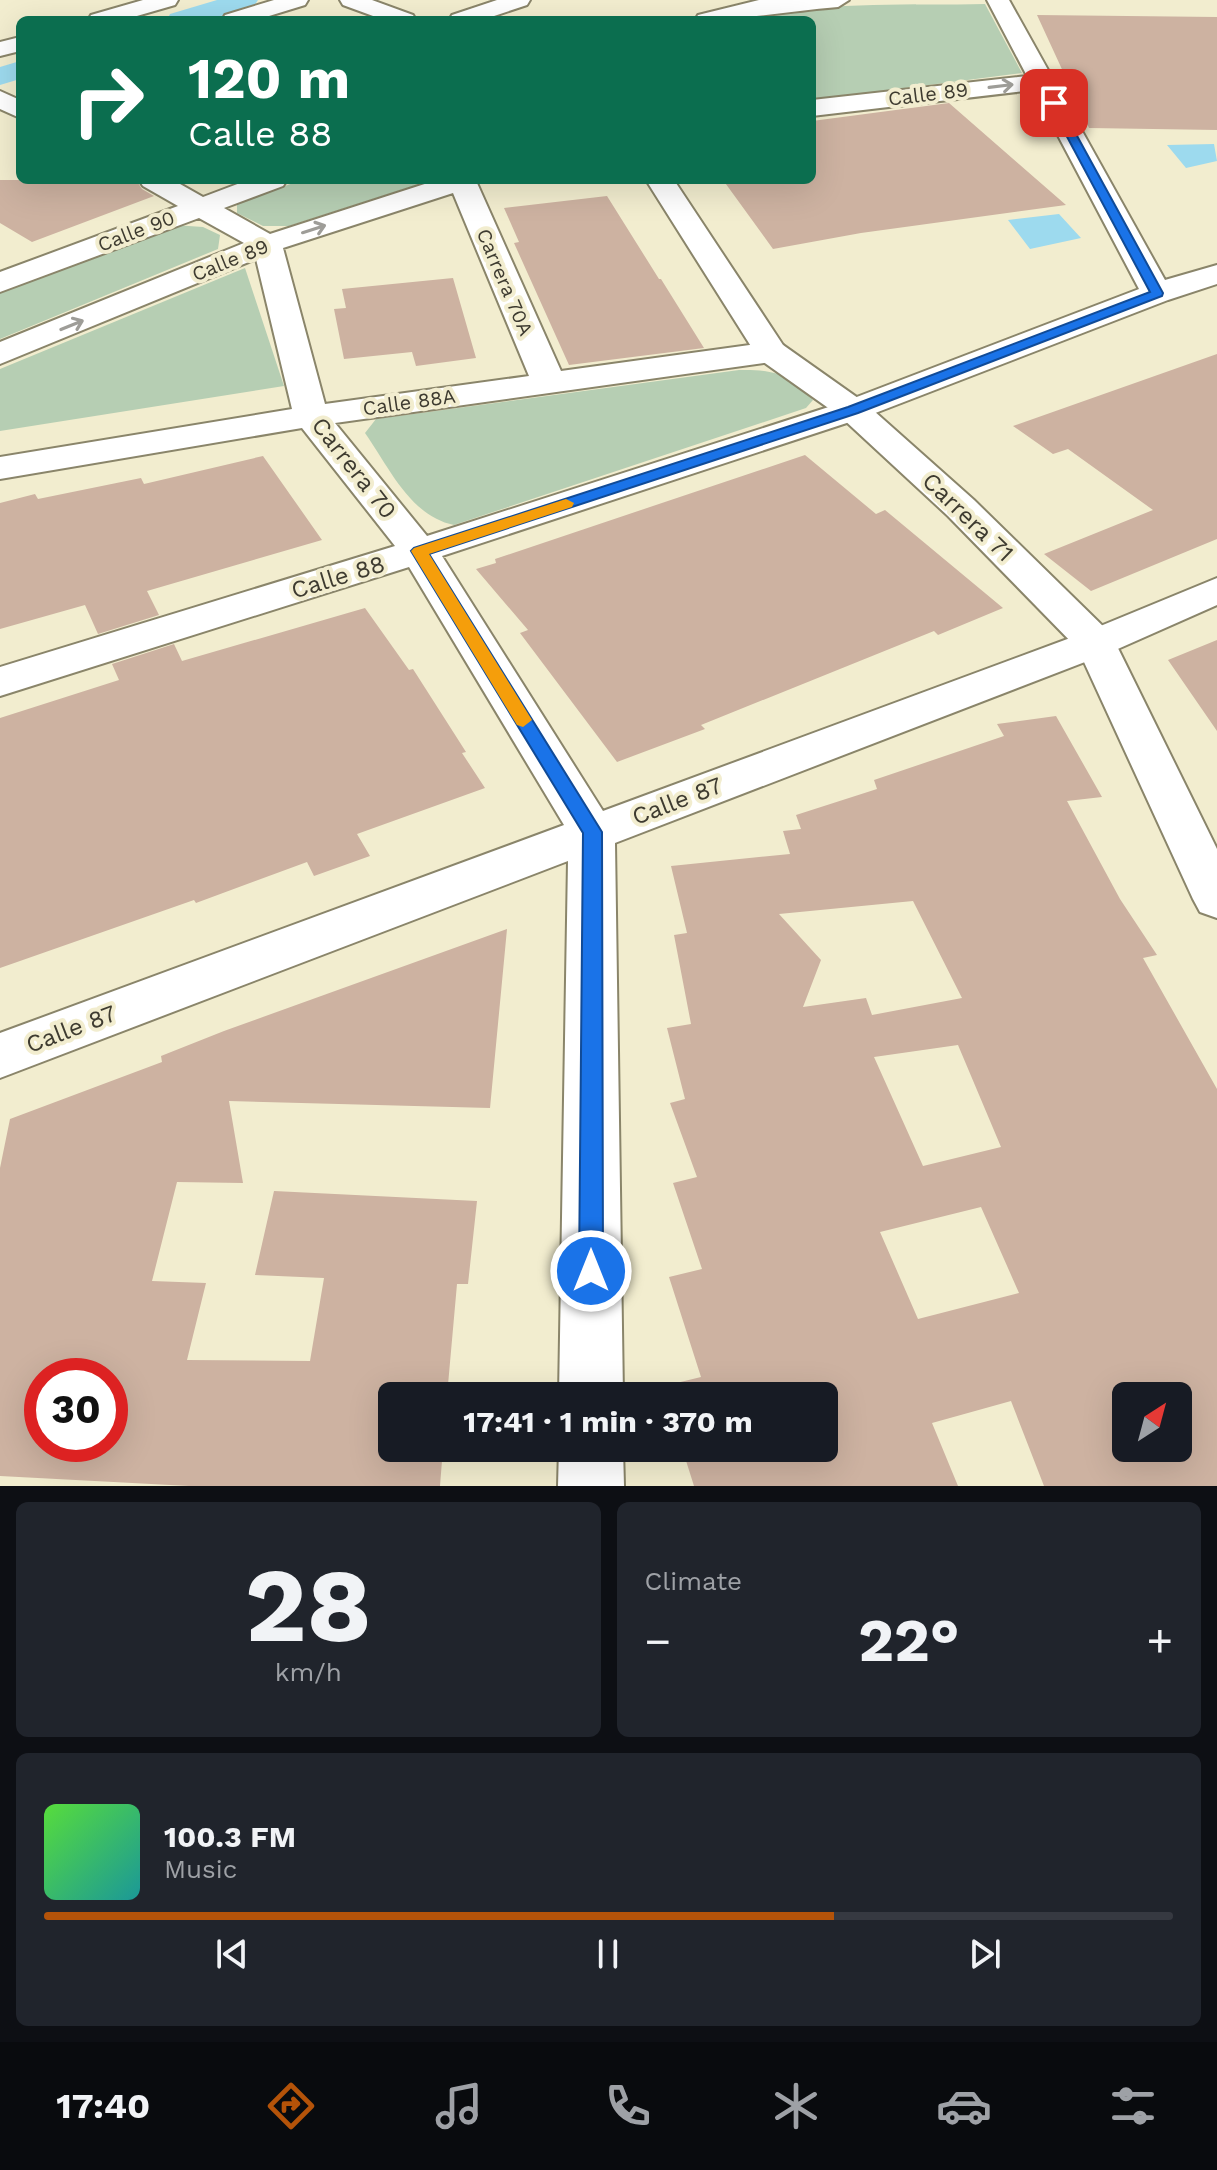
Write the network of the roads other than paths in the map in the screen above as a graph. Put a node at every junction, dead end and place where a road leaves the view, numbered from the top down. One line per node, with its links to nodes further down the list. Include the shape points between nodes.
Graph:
1 (167, 0): 7 (street)
2 (297, 0): 8 (street)
3 (351, 0): 9 (street)
4 (519, 0): 10 (street)
5 (838, 0): 11 (street)
6 (998, 0): 12 (street)
7 (113, 16)
8 (246, 16)
9 (394, 16)
10 (472, 16)
11 (722, 16)
12 (1044, 81): 13 (street, Calle 89, one-way to 12); 23 (street)
13 (816, 108)
14 (161, 184): 19 (street)
15 (262, 184): 19 (street, Calle 90)
16 (451, 184): 20 (street, Calle 89, one-way to 16)
17 (465, 184): 26 (street, Carrera 70A)
18 (663, 184): 24 (street, Carrera 71)
19 (203, 206): 20 (street); 22 (street, Calle 90)
20 (267, 244): 25 (street, Calle 89, one-way to 20); 28 (street, Carrera 70)
21 (1217, 274): 23 (street, Calle 88)
22 (0, 283)
23 (1157, 293): 27 (street, Calle 88)
24 (771, 352): 26 (street, Calle 88A); 27 (street, Carrera 71)
25 (0, 354)
26 (549, 383): 28 (street, Calle 88A)
27 (853, 410): 30 (street, Calle 88); 32 (street, Carrera 71, via 961,508)
28 (311, 416): 29 (street, Calle 88A); 30 (street, Carrera 70)
29 (0, 468)
30 (419, 551): 33 (street, Calle 88); 34 (street, Carrera 70)
31 (1217, 590): 32 (street, Calle 87)
32 (1096, 643): 34 (street, Calle 87); 35 (street, Carrera 71)
33 (0, 682)
34 (592, 832): 36 (street, Calle 87); 37 (street)
35 (1217, 899)
36 (0, 1056)
37 (591, 1382)
38 (591, 1462): 39 (street)
39 (591, 1486)

